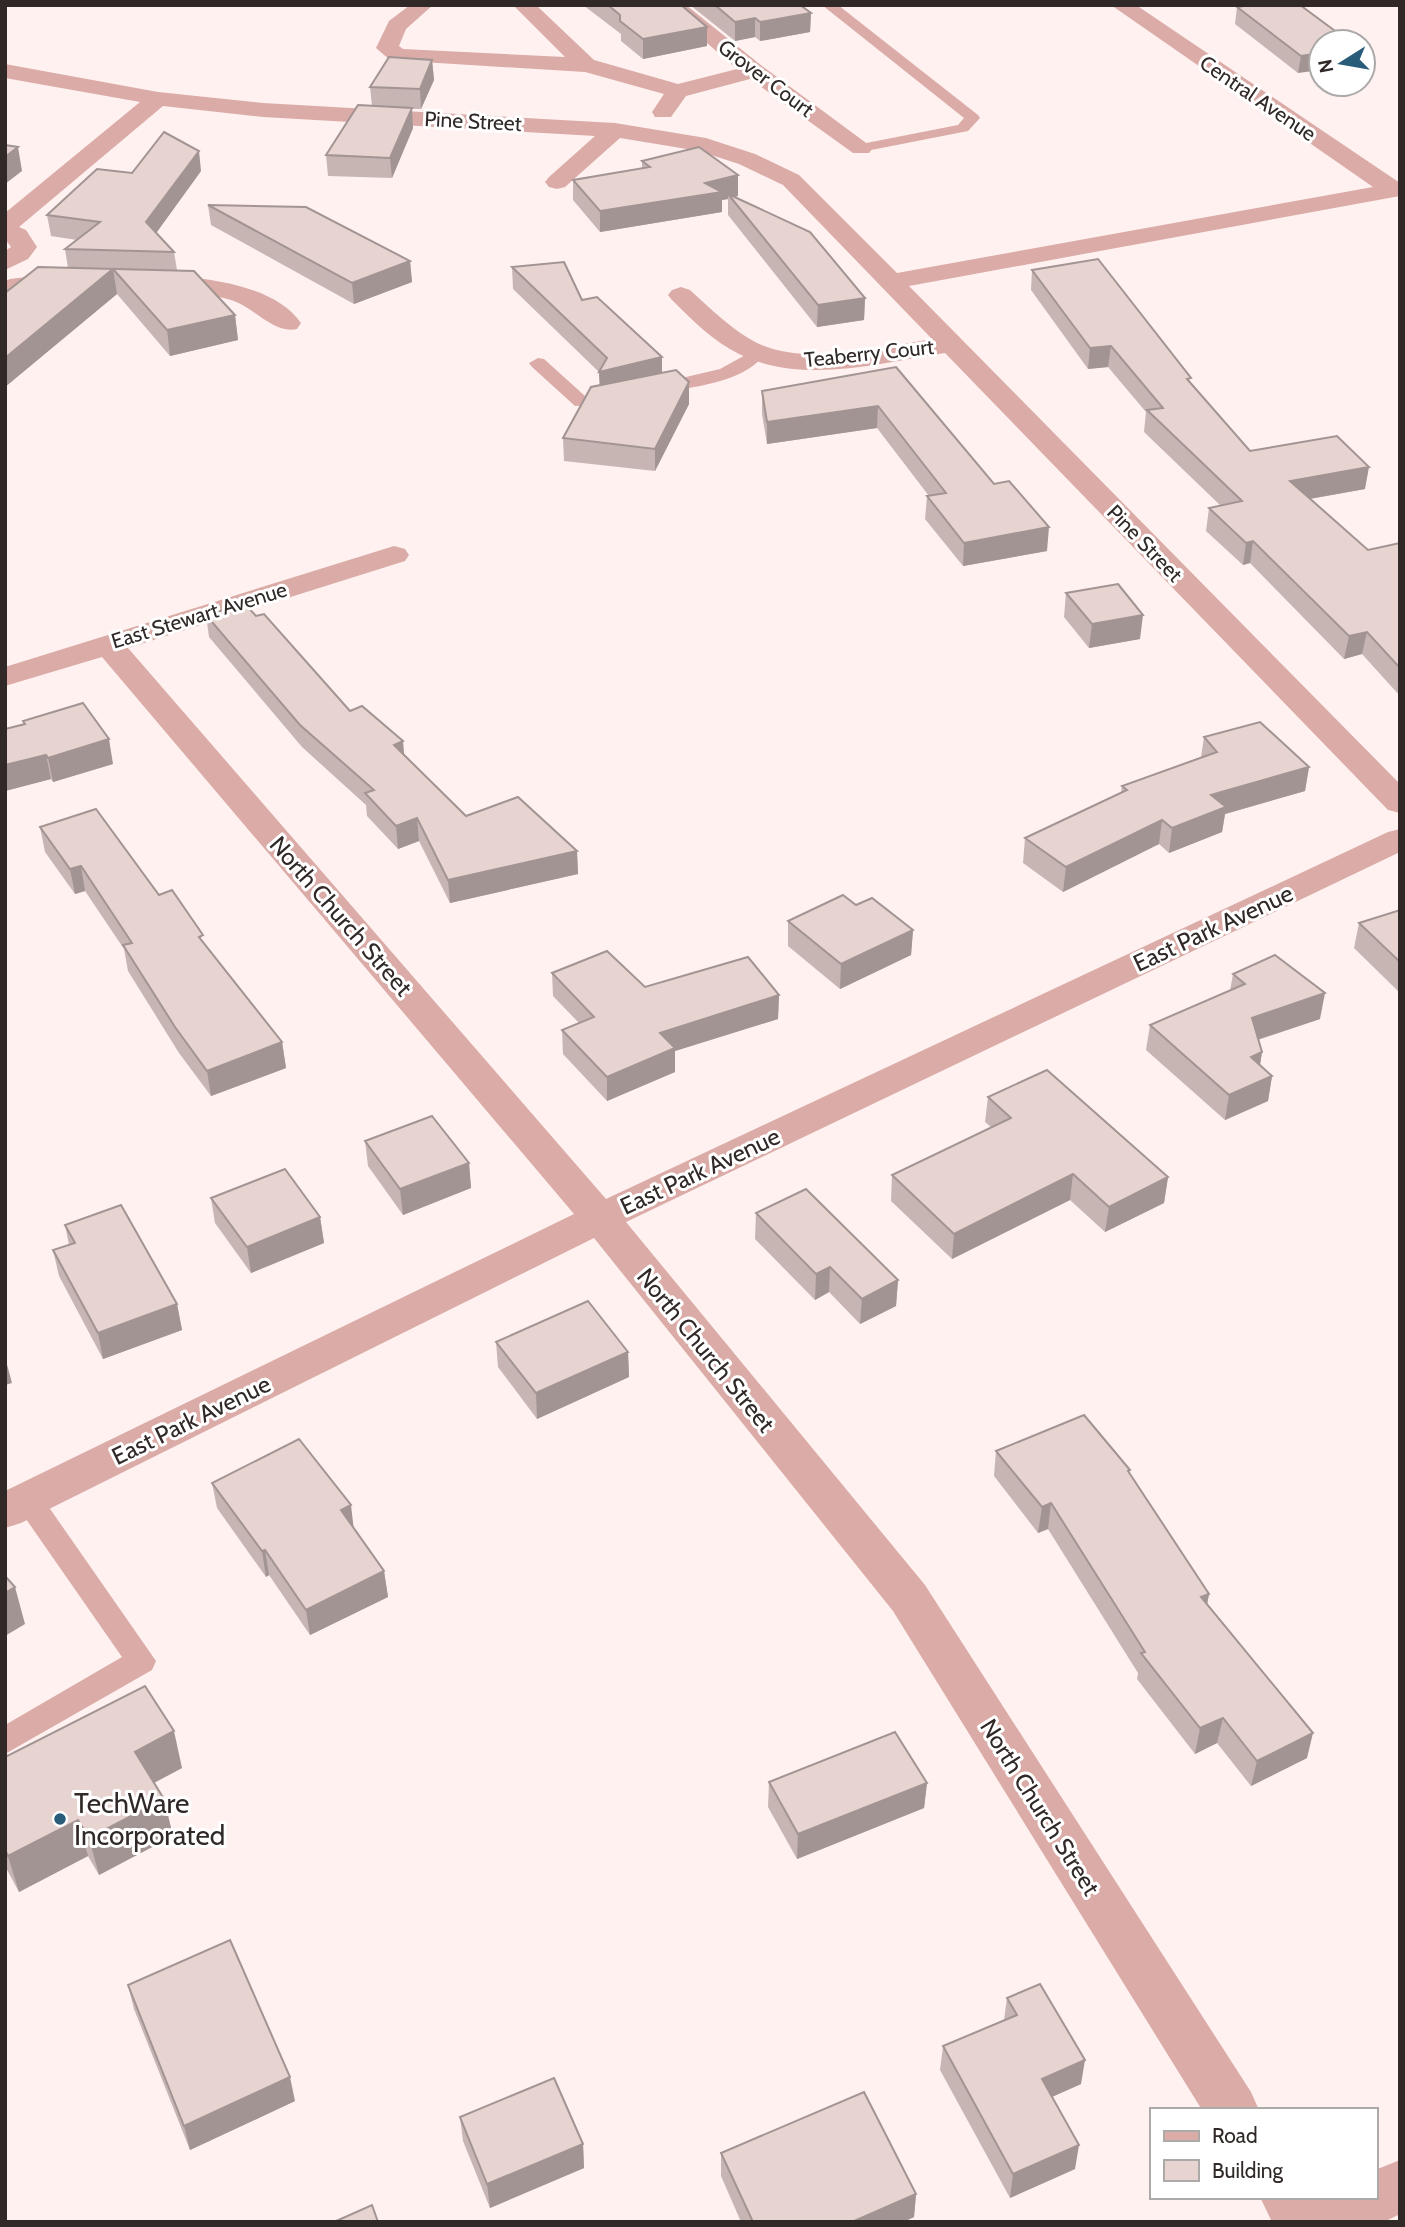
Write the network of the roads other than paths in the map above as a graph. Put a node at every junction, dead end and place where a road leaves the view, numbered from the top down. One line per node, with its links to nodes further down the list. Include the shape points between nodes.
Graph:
1 (423, 5): 6 (street, via 397,26 387,48 398,55)
2 (523, 5): 6 (street)
3 (673, 5): 8 (street, Grover Court)
4 (828, 5): 13 (lane, via 973,118 963,128)
5 (1121, 5): 18 (street, Central Avenue, via 1394,190)
6 (586, 65): 9 (street)
7 (5, 71): 10 (street, Pine Street)
8 (754, 71): 9 (street); 13 (street, Grover Court)
9 (678, 91): 12 (street)
10 (158, 99): 11 (street, Pine Street, via 263,110); 15 (street)
11 (615, 130): 12 (street, Pine Street); 14 (street)
12 (648, 134): 18 (street, Pine Street, via 724,148 791,180)
13 (862, 148)
14 (558, 182)
15 (5, 228): 16 (street, via 17,235 24,247)
16 (9, 276): 17 (street)
17 (95, 281)
18 (891, 282): 22 (street, Pine Street)
19 (135, 283): 21 (street, via 217,288 256,299)
20 (681, 295): 23 (street, Teaberry Court, via 703,317)
21 (288, 323)
22 (952, 344): 23 (street, Teaberry Court, via 815,361); 28 (street, Pine Street)
23 (758, 353): 24 (lane, via 751,363 733,371 598,402 581,402)
24 (538, 363)
25 (394, 555): 26 (street, East Stewart Avenue)
26 (107, 643): 27 (street, East Stewart Avenue); 30 (street, North Church Street)
27 (5, 677)
28 (1400, 803)
29 (1400, 839): 30 (street, East Park Avenue)
30 (600, 1218): 31 (street, East Park Avenue); 33 (street, North Church Street, via 909,1598)
31 (17, 1506): 32 (lane, via 141,1661)
32 (5, 1741)
33 (1231, 2108)
34 (1400, 2186): 35 (street)
35 (1377, 2197)
36 (1289, 2199): 38 (street)
37 (1372, 2199): 39 (street)
38 (1303, 2222)
39 (1323, 2222)

